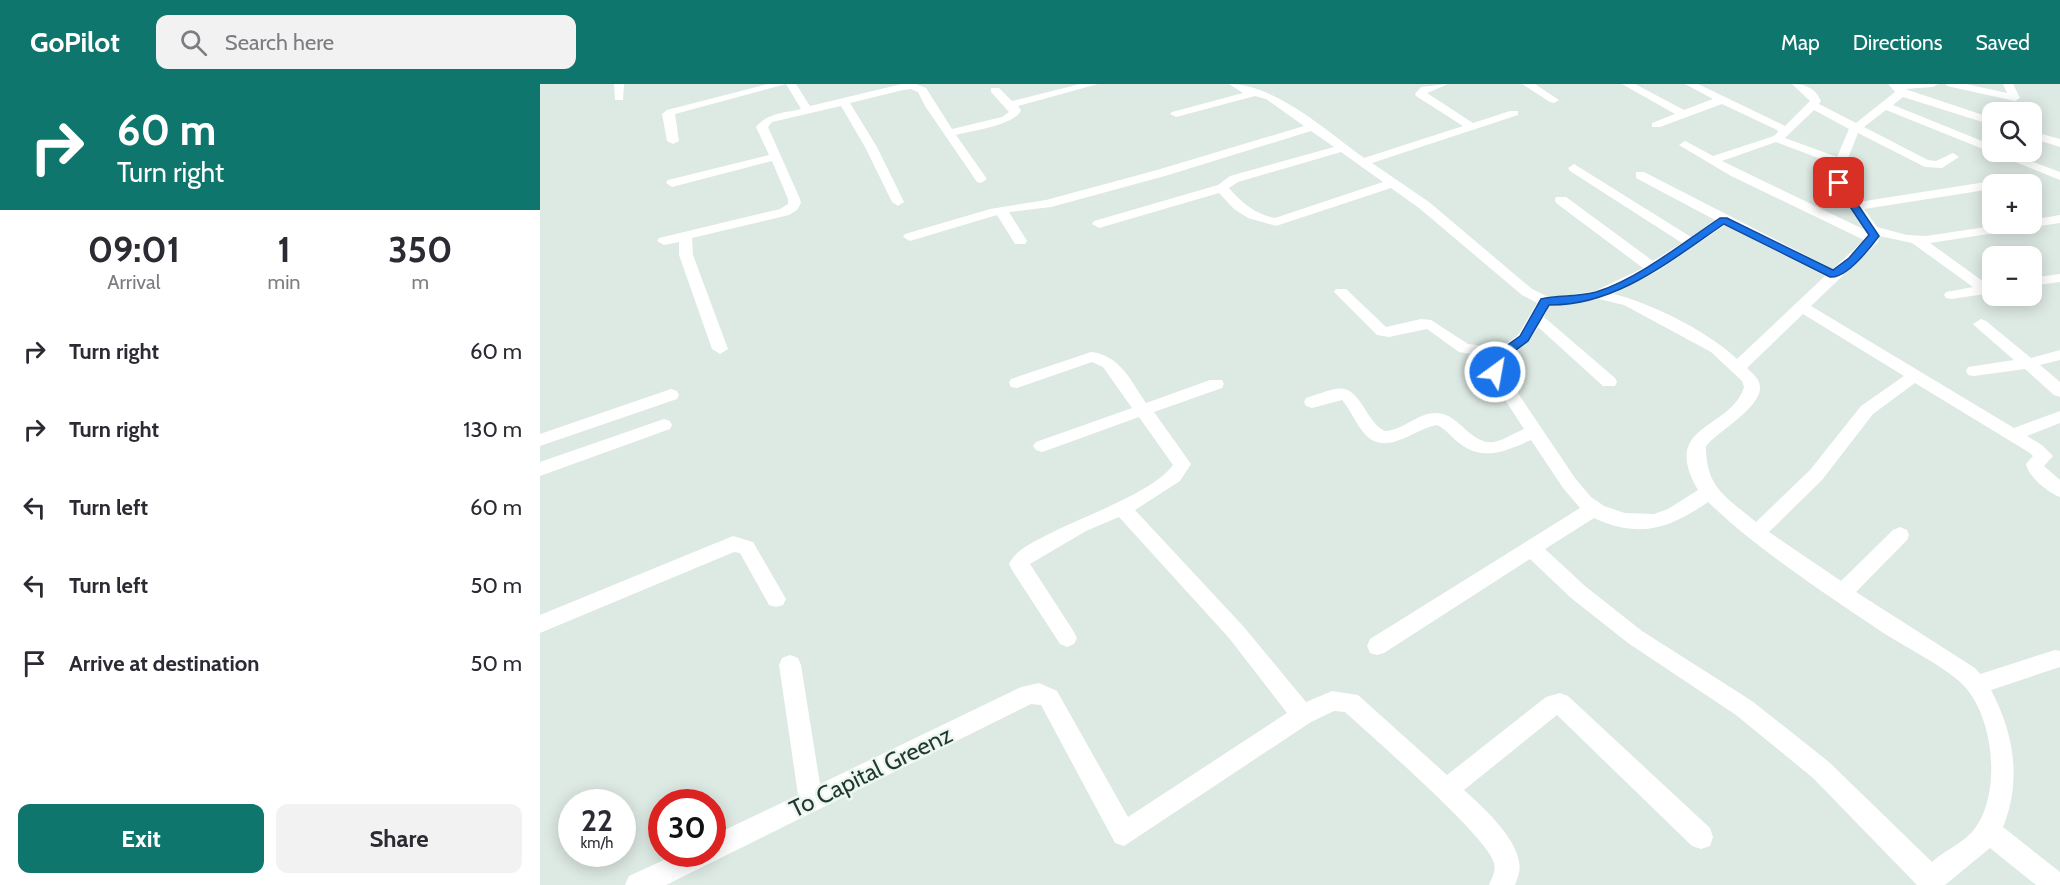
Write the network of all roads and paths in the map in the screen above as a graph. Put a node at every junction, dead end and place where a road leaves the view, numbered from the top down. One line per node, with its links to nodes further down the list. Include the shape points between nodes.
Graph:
1 (619, 84): 19 (street)
2 (723, 84): 18 (street)
3 (781, 84): 18 (street)
4 (791, 84): 28 (street)
5 (1093, 84): 25 (street)
6 (1234, 84): 17 (street)
7 (1443, 84): 35 (street, via 1420,94)
8 (1527, 84): 21 (street)
9 (1627, 84): 31 (street)
10 (1690, 84): 22 (street)
11 (1797, 84): 26 (street, via 1816,98)
12 (1933, 84): 15 (street)
13 (1951, 84): 20 (street)
14 (2008, 84): 20 (street)
15 (1897, 88): 27 (street); 32 (street)
16 (995, 90): 25 (street)
17 (1255, 93): 29 (street); 34 (street, via 1270,97)
18 (728, 96): 40 (street, via 668,114)
19 (619, 98)
20 (2015, 98): 24 (street)
21 (1554, 100)
22 (1721, 100): 31 (street); 38 (street)
23 (844, 102): 28 (street); 37 (street, via 916,87 922,90); 60 (street)
24 (2016, 102)
25 (1010, 105): 37 (street, via 1015,112 1010,117)
26 (1814, 106): 36 (street); 38 (street)
27 (1886, 106): 36 (street); 43 (street)
28 (807, 110): 45 (street, via 763,124)
29 (1176, 114)
30 (1514, 114): 35 (street)
31 (1684, 115): 33 (street)
32 (1982, 118)
33 (1656, 125)
34 (1312, 127): 44 (street); 62 (street, via 1046,204)
35 (1472, 127): 48 (street)
36 (1856, 128): 46 (street, via 1930,164 1940,165); 50 (street)
37 (950, 133): 54 (street)
38 (1781, 134): 47 (street); 50 (street)
39 (2042, 137): 41 (street)
40 (673, 141)
41 (2060, 143)
42 (1685, 145): 47 (street)
43 (1982, 145)
44 (1343, 148): 48 (street); 58 (street, via 1234,179)
45 (774, 157): 55 (street); 67 (street, via 792,191 794,207)
46 (1953, 158)
47 (1712, 160): 66 (street)
48 (1363, 162): 56 (street)
49 (2024, 162): 53 (street)
50 (1841, 163): 61 (street, via 1837,178)
51 (1574, 168): 72 (street)
52 (1640, 175): 64 (street)
53 (2060, 176)
54 (981, 179)
55 (672, 183)
56 (1393, 183): 58 (street, via 1276,222 1251,216); 82 (street, via 1465,238 1521,288)
57 (1982, 187): 61 (street)
58 (1222, 188): 65 (street)
59 (1561, 200): 73 (street)
60 (898, 202)
61 (1855, 207): 66 (street)
62 (1001, 210): 68 (street); 71 (street)
63 (2060, 219): 69 (street)
64 (1723, 220): 72 (street); 74 (street)
65 (1099, 224)
66 (1872, 234): 69 (street); 74 (street, via 1852,260)
67 (685, 236): 70 (street); 86 (street, via 686,255)
68 (910, 237)
69 (1916, 240): 77 (street)
70 (664, 241)
71 (1020, 242)
72 (1691, 243): 73 (street)
73 (1653, 268): 80 (street)
74 (1834, 275): 83 (street)
75 (2060, 278): 76 (street)
76 (2042, 280)
77 (1982, 284)
78 (1982, 290): 81 (street)
79 (1341, 292): 87 (street, via 1382,332 1431,325 1464,348)
80 (1599, 295): 82 (street); 90 (street, via 1637,306 1716,348)
81 (1951, 295)
82 (1545, 301): 84 (street)
83 (1803, 307): 90 (street); 92 (street)
84 (1536, 318): 87 (street, via 1524,338); 93 (street)
85 (1981, 324): 89 (street)
86 (720, 349)
87 (1503, 354): 102 (street, via 1493,362 1495,372)
88 (2060, 355): 89 (street)
89 (2026, 364): 91 (street); 96 (street)
90 (1737, 368): 109 (street, via 1753,384 1753,391 1744,405 1715,425 1697,444 1697,466)
91 (1974, 371)
92 (1914, 376): 103 (street); 112 (street, via 1868,410 1816,475)
93 (1610, 382)
94 (1017, 383): 99 (street, via 1091,357 1101,358 1109,363)
95 (1216, 384): 99 (street)
96 (2060, 391)
97 (670, 395): 104 (street)
98 (1312, 402): 102 (street, via 1346,394 1372,431 1384,436 1398,435 1439,419 1474,447 1491,449)
99 (1144, 411): 105 (street); 110 (street, via 1180,459 1181,469 1173,478)
100 (2060, 417): 103 (street)
101 (664, 425): 107 (street)
102 (1534, 431): 111 (street, via 1574,491)
103 (2012, 435): 106 (street)
104 (540, 440)
105 (1042, 446)
106 (2052, 454): 108 (street, via 2035,464 2035,468)
107 (540, 469)
108 (2060, 490)
109 (1709, 492): 111 (street, via 1679,512 1648,522 1613,517); 112 (street)
110 (1122, 508): 118 (street, via 1079,526 1025,556 1019,564); 123 (street, via 1236,632)
111 (1593, 508): 114 (street)
112 (1756, 533): 115 (street)
113 (1900, 535): 115 (street)
114 (1532, 549): 119 (street); 130 (street, via 1635,637 1744,708 1812,762)
115 (1842, 593): 122 (street)
116 (776, 599): 117 (street, via 746,547 733,544)
117 (540, 624)
118 (1067, 638)
119 (1377, 646)
120 (2058, 661): 122 (street)
121 (790, 665): 125 (street)
122 (1977, 685): 126 (street, via 1998,735 2004,787)
123 (1304, 715): 124 (street, via 1332,701 1350,702); 125 (street, To Capital Greenz, via 1124,834 1049,698 1039,693 1029,694)
124 (1446, 790): 127 (street, via 1560,703); 132 (street, via 1497,842 1507,860)
125 (811, 802): 128 (street, To Capital Greenz)
126 (1988, 830): 130 (street); 133 (street)
127 (1701, 837)
128 (726, 842)
129 (677, 867): 131 (street)
130 (1931, 882)
131 (639, 885)
132 (1502, 885)
133 (2056, 885)

